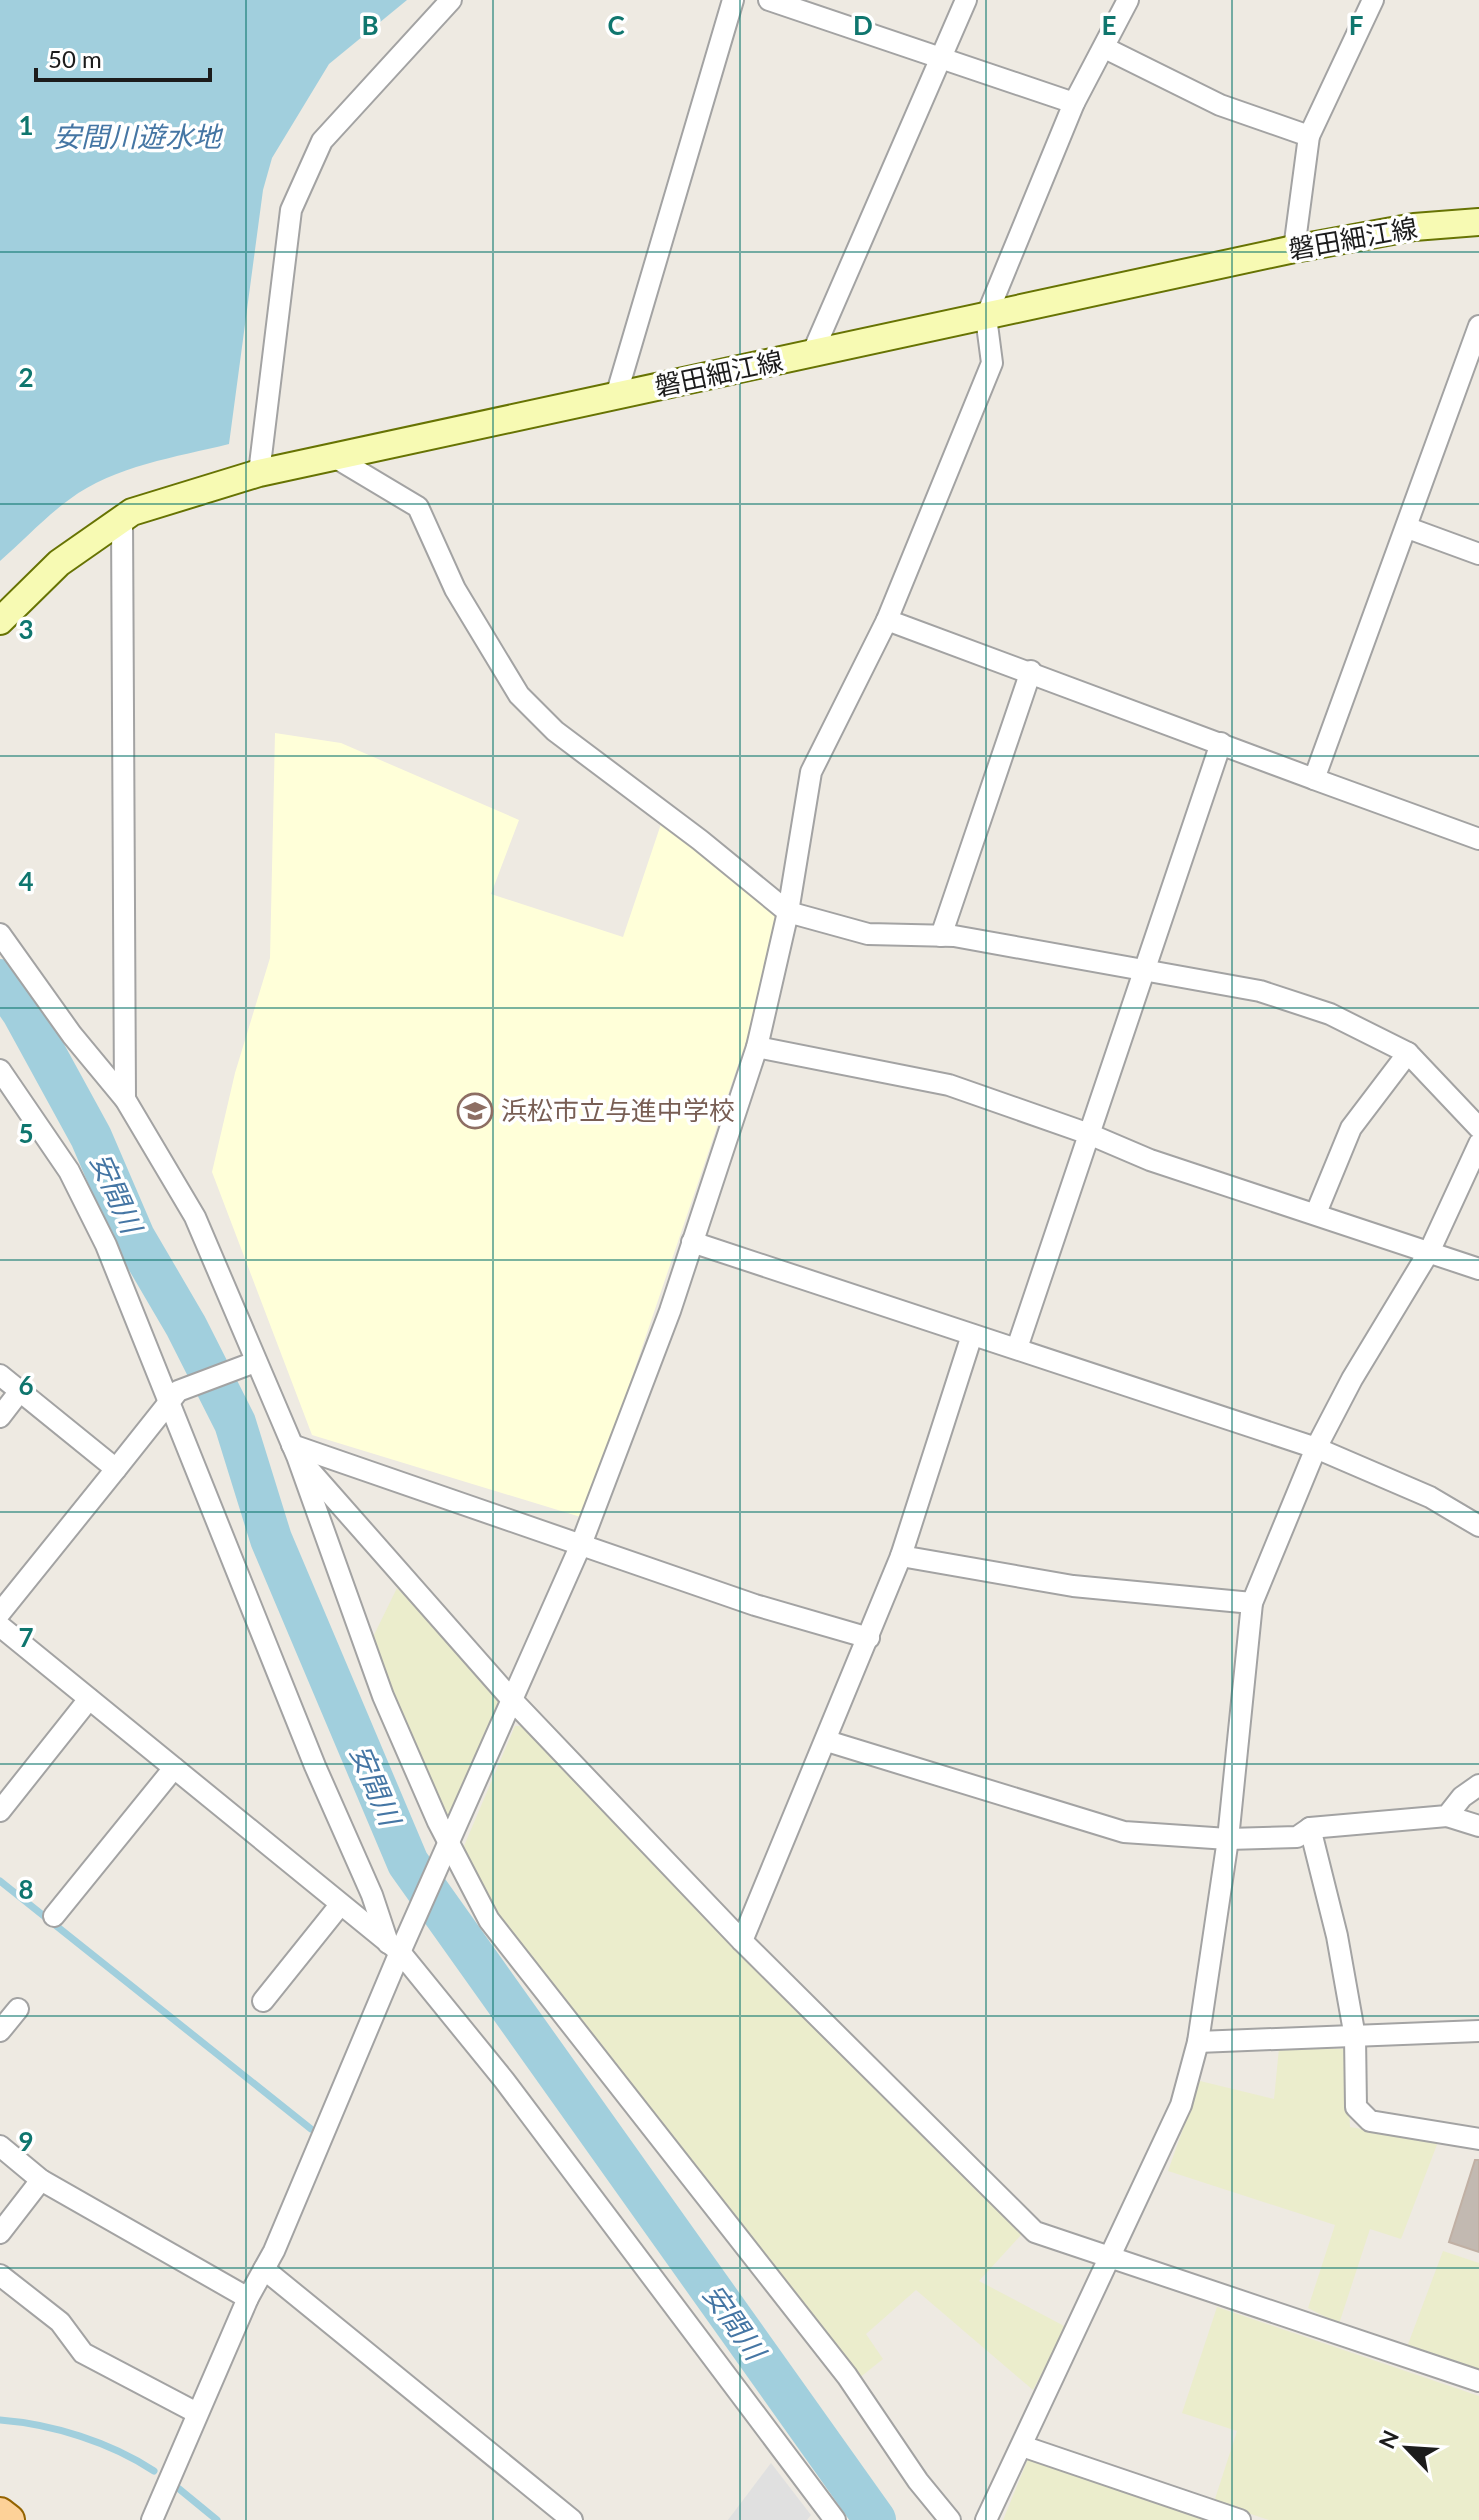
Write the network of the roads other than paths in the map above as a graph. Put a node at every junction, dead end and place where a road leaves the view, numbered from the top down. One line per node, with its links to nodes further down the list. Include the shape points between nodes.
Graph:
1 (451, 0): 18 (street, via 322,141 291,210)
2 (733, 0): 16 (street)
3 (769, 0): 8 (street)
4 (966, 0): 8 (street)
5 (1128, 0): 7 (street)
6 (1373, 0): 10 (street)
7 (1105, 48): 9 (street); 10 (street, via 1220,105)
8 (943, 59): 9 (street); 15 (street)
9 (1074, 103): 13 (street)
10 (1309, 136): 12 (street)
11 (1479, 222): 12 (main road, 磐田細江線, via 1414,227)
12 (1294, 249): 13 (main road, 磐田細江線)
13 (986, 317): 15 (main road, 磐田細江線); 22 (street, via 992,363)
14 (1479, 326): 20 (street)
15 (812, 354): 16 (main road, 磐田細江線)
16 (616, 396): 17 (main road, 磐田細江線)
17 (336, 458): 18 (main road, 磐田細江線); 28 (street, via 418,507 455,589 519,695 555,731)
18 (259, 473): 19 (main road, 磐田細江線, via 159,501)
19 (122, 518): 23 (main road, 磐田細江線, via 59,563); 35 (street)
20 (1408, 528): 21 (street); 26 (street)
21 (1479, 554)
22 (887, 620): 24 (street); 28 (street, via 811,772)
23 (0, 621)
24 (1031, 671): 25 (street); 30 (street)
25 (1221, 743): 26 (street); 31 (street)
26 (1314, 779): 27 (street)
27 (1479, 839)
28 (788, 912): 30 (street, via 868,934); 32 (street)
29 (0, 934): 35 (street)
30 (941, 936): 31 (street)
31 (1145, 968): 33 (street, via 1260,991 1330,1014); 37 (street)
32 (757, 1047): 37 (street, via 949,1085); 40 (street)
33 (1408, 1053): 36 (street); 39 (street, via 1351,1128)
34 (0, 1070): 48 (street, via 69,1171)
35 (125, 1099): 45 (street, via 195,1217)
36 (1479, 1128)
37 (1089, 1134): 39 (street, via 1150,1160); 44 (street)
38 (1479, 1144): 41 (street)
39 (1316, 1213): 41 (street)
40 (692, 1242): 43 (street); 54 (street)
41 (1430, 1250): 42 (street); 50 (street)
42 (1479, 1269)
43 (972, 1335): 44 (street); 55 (street)
44 (1017, 1348): 50 (street)
45 (248, 1365): 48 (street); 51 (street)
46 (0, 1375): 47 (street)
47 (20, 1391): 49 (street); 52 (street)
48 (175, 1396): 52 (street); 74 (street)
49 (0, 1417)
50 (1316, 1448): 53 (street, via 1430,1497); 56 (street)
51 (294, 1451): 54 (street); 61 (street); 70 (street, via 383,1696)
52 (116, 1469): 57 (street)
53 (1479, 1526)
54 (582, 1542): 59 (street, via 755,1605); 61 (street)
55 (901, 1556): 56 (street, via 1073,1586); 59 (street)
56 (1252, 1603): 69 (street)
57 (0, 1613)
58 (0, 1626): 60 (street)
59 (869, 1638): 62 (street)
60 (89, 1699): 63 (street); 65 (street)
61 (513, 1701): 70 (street); 73 (street)
62 (827, 1741): 69 (street, via 1124,1832); 73 (street)
63 (174, 1768): 71 (street); 72 (street)
64 (1479, 1785): 66 (street)
65 (0, 1811)
66 (1447, 1816): 67 (street); 68 (street)
67 (1479, 1826)
68 (1310, 1828): 69 (street, via 1297,1837); 79 (street)
69 (1228, 1839): 80 (street)
70 (446, 1849): 74 (street); 97 (street, via 489,1920 847,2376)
71 (340, 1905): 74 (street); 75 (street)
72 (54, 1916)
73 (742, 1941): 85 (street, via 1035,2232)
74 (398, 1946): 86 (street); 96 (street)
75 (263, 2001)
76 (18, 2009): 77 (street)
77 (0, 2031)
78 (1479, 2031): 79 (street)
79 (1355, 2037): 80 (street); 81 (street, via 1356,2107 1370,2121)
80 (1198, 2042): 85 (street, via 1181,2105)
81 (1479, 2139)
82 (0, 2146): 83 (street)
83 (41, 2180): 84 (street); 88 (street)
84 (0, 2233)
85 (1111, 2256): 89 (street); 91 (street)
86 (264, 2269): 88 (street); 95 (street)
87 (0, 2275): 90 (street, via 60,2322 83,2353)
88 (248, 2298): 90 (street)
89 (1479, 2381)
90 (197, 2413): 94 (street)
91 (1022, 2446): 98 (street); 99 (street)
92 (0, 2513): 93 (main road)
93 (9, 2520)
94 (152, 2520)
95 (572, 2520)
96 (835, 2520)
97 (950, 2520)
98 (986, 2520)
99 (1240, 2520)

